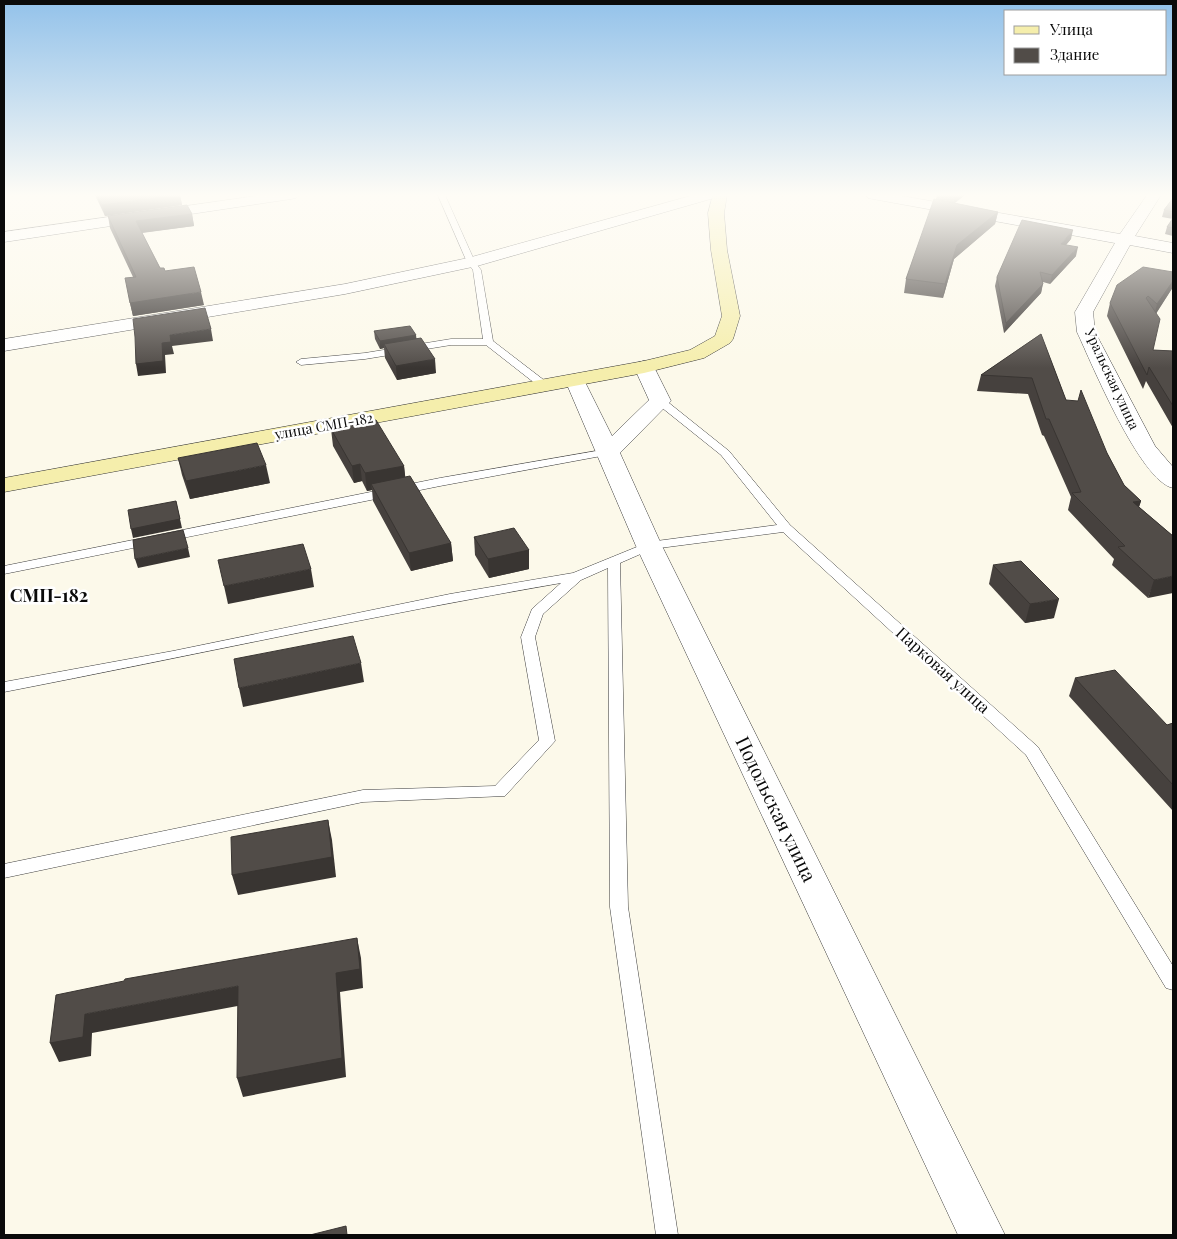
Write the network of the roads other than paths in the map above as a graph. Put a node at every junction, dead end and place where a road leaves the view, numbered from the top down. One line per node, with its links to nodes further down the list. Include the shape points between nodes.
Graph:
1 (467, 253): 5 (lane)
2 (503, 253): 5 (street)
3 (720, 253): 9 (street, via 731,316 723,339 697,354)
4 (1117, 253): 13 (street, Уральская улица, via 1084,312 1086,332 1145,449)
5 (471, 262): 6 (lane, via 477,270); 7 (street, via 345,289)
6 (488, 342): 8 (lane, via 451,342 365,356); 10 (lane)
7 (4, 345)
8 (301, 362)
9 (644, 368): 10 (street, улица СМП-182); 11 (street)
10 (560, 383): 12 (street, Подольская улица); 14 (street, улица СМП-182)
11 (660, 401): 12 (street); 15 (lane, Парковая улица, via 725,453)
12 (608, 452): 16 (street, Подольская улица); 18 (lane, via 440,482)
13 (1173, 481)
14 (4, 485)
15 (786, 528): 16 (lane); 22 (lane, Парковая улица, via 1032,750)
16 (649, 546): 17 (lane); 24 (street, Подольская улица)
17 (614, 561): 19 (lane); 23 (lane, via 619,907)
18 (4, 570)
19 (576, 577): 20 (lane, via 450,598 173,656); 21 (lane, via 537,612 528,637 547,741 499,792 362,796)
20 (4, 687)
21 (4, 871)
22 (1173, 982)
23 (668, 1235)
24 (982, 1235)

